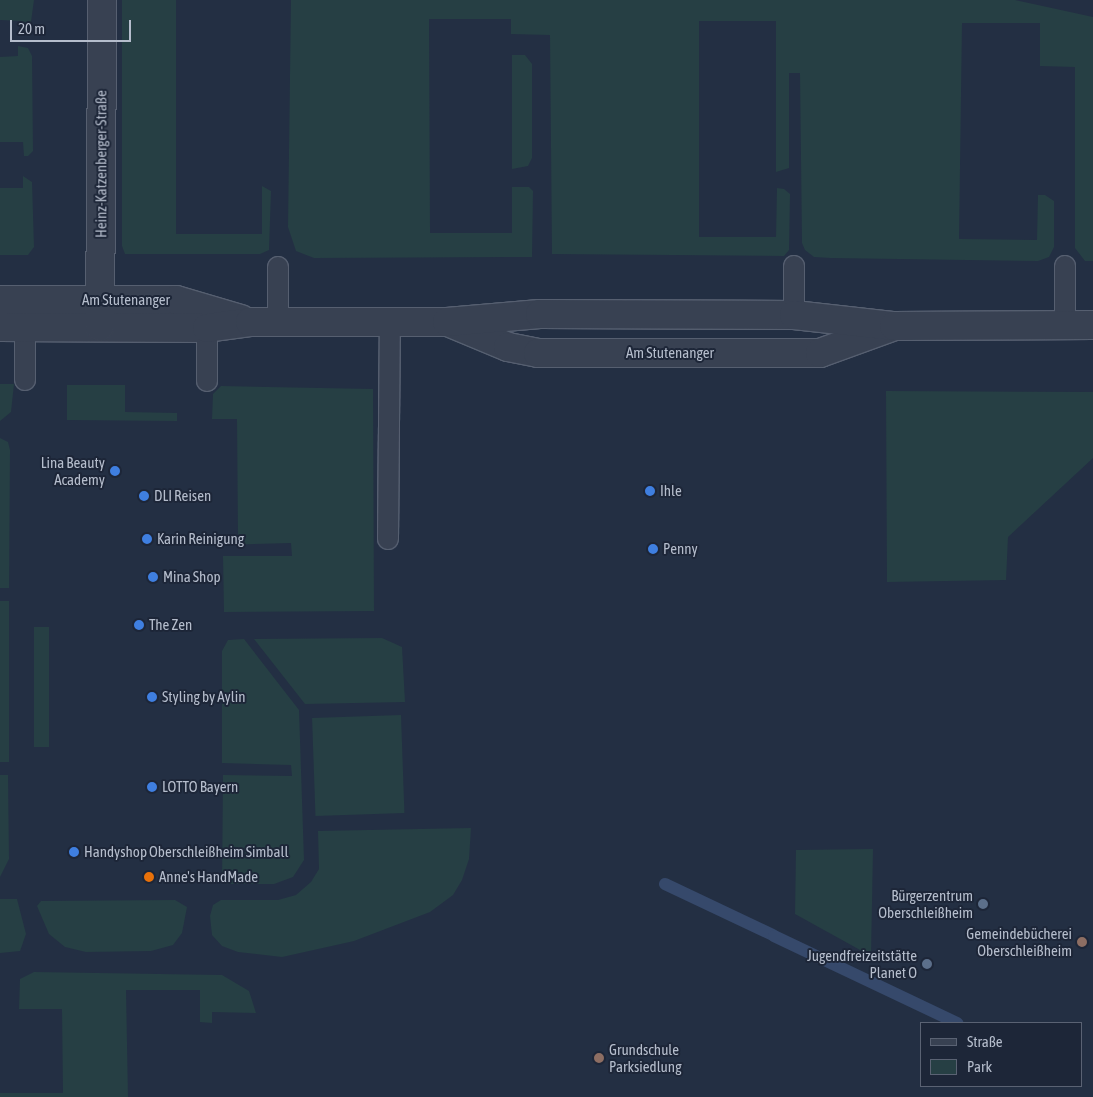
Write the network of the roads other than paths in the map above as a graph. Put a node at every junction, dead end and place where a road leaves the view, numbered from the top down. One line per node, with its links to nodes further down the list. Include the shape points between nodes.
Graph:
1 (102, 0): 6 (street, Heinz-Katzenberger-Straße)
2 (278, 266): 9 (lane)
3 (794, 266): 7 (lane)
4 (1065, 266): 12 (lane)
5 (0, 300): 6 (street, Am Stutenanger)
6 (100, 300): 8 (street, Am Stutenanger, via 176,300); 16 (street, Heinz-Katzenberger-Straße)
7 (794, 315): 11 (street, Am Stutenanger, via 540,314); 14 (street, Am Stutenanger)
8 (250, 322): 9 (street, Am Stutenanger); 17 (street, Am Stutenanger)
9 (278, 322): 10 (street, Am Stutenanger)
10 (390, 322): 11 (street, Am Stutenanger); 20 (lane)
11 (447, 322): 14 (street, Am Stutenanger, via 508,347 548,353 820,353)
12 (1065, 325): 13 (street, Am Stutenanger); 14 (street, Am Stutenanger)
13 (1093, 325)
14 (894, 326)
15 (12, 327): 16 (street, Am Stutenanger); 18 (lane)
16 (100, 327): 17 (street, Am Stutenanger)
17 (206, 328): 19 (lane)
18 (25, 380)
19 (207, 381)
20 (388, 539)

